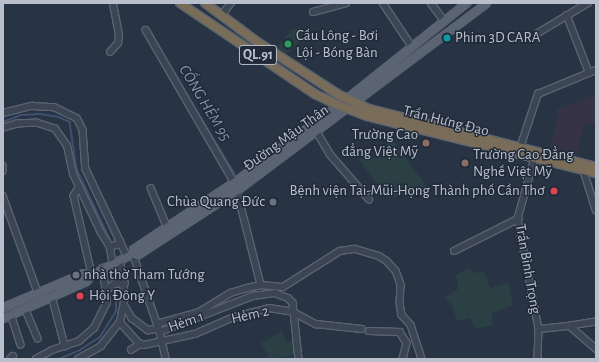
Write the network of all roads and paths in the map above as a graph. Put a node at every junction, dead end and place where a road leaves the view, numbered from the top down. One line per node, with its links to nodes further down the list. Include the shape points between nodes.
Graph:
1 (113, 3): 19 (street, via 119,35 118,43)
2 (180, 3): 23 (highway, QL.91, via 315,94)
3 (205, 3): 12 (highway, QL.91)
4 (231, 3): 12 (street)
5 (346, 3): 11 (street)
6 (383, 3): 18 (street)
7 (431, 3): 15 (street)
8 (486, 3): 13 (main road, Đường Mậu Thân)
9 (588, 3): 14 (street)
10 (466, 4): 13 (main road); 15 (main road, Đường Mậu Thân)
11 (313, 12)
12 (222, 14): 22 (highway, QL.91, via 256,41)
13 (472, 14): 24 (main road, Đường Mậu Thân)
14 (567, 15): 17 (street); 21 (street)
15 (444, 20): 18 (main road, Đường Mậu Thân)
16 (146, 30): 35 (street)
17 (538, 33)
18 (411, 45): 22 (main road, Đường Mậu Thân)
19 (110, 52)
20 (596, 70): 21 (street)
21 (589, 72): 28 (street, via 538,94)
22 (345, 99): 23 (main road, Đường Mậu Thân); 24 (highway, Trần Hưng Đạo / QL.91)
23 (338, 105): 24 (highway, Trần Hưng Đạo / QL.91); 35 (main road, Đường Mậu Thân)
24 (351, 106): 27 (main road, Đường Mậu Thân); 28 (highway, Trần Hưng Đạo / QL.91); 29 (highway, Trần Hưng Đạo / QL.91)
25 (3, 113): 44 (street, via 32,106 54,107 77,118 83,130 86,169)
26 (3, 128): 36 (street, via 37,123 56,129 67,146)
27 (317, 132): 38 (main road, Đường Mậu Thân); 40 (street, via 330,154)
28 (520, 148): 31 (highway, Trần Hưng Đạo / QL.91)
29 (535, 158): 32 (highway, Trần Hưng Đạo / QL.91); 42 (street, Trần Bình Trọng)
30 (3, 166): 33 (street)
31 (596, 167)
32 (584, 170): 34 (highway, Trần Hưng Đạo / QL.91); 41 (street)
33 (3, 171)
34 (596, 173)
35 (234, 182): 38 (main road); 43 (main road, Đường Mậu Thân)
36 (79, 188): 45 (street); 50 (street, via 74,196)
37 (151, 188): 43 (street)
38 (237, 190): 47 (main road, Đường Mậu Thân, via 137,255); 52 (street)
39 (3, 196): 54 (street)
40 (370, 199)
41 (596, 210)
42 (518, 219): 46 (street); 66 (street, Trần Bình Trọng)
43 (167, 226): 47 (main road, Đường Mậu Thân)
44 (120, 242): 45 (street); 47 (street)
45 (110, 247): 48 (street)
46 (454, 251)
47 (128, 255): 48 (main road, Đường Mậu Thân); 51 (street); 65 (street)
48 (113, 263): 49 (main road, Đường Mậu Thân)
49 (102, 268): 50 (main road, Đường Mậu Thân); 53 (street)
50 (92, 274): 54 (main road, Đường Mậu Thân, via 84,272); 55 (main road, Đường Mậu Thân, via 86,281)
51 (125, 283): 53 (street, via 114,284); 56 (street)
52 (261, 285): 65 (street, via 231,293 199,312); 81 (street, via 283,287 340,251 367,250 388,261 396,271 401,285 402,315 411,324)
53 (107, 290): 73 (street, via 105,310 94,328 79,341)
54 (38, 292): 57 (main road, Đường Mậu Thân)
55 (52, 296): 58 (main road, Đường Mậu Thân); 73 (street)
56 (125, 306): 62 (street); 65 (street, via 132,318 148,330)
57 (3, 307)
58 (25, 308): 60 (main road, Đường Mậu Thân); 69 (street)
59 (293, 312): 65 (street, Hẻm 1, via 293,303 288,298 267,293); 67 (street, Hẻm 2, via 316,324); 70 (street, Hẻm 2, via 259,309 195,334); 79 (street)
60 (11, 314): 61 (main road, Đường Mậu Thân); 71 (street)
61 (3, 318)
62 (120, 322): 72 (street); 77 (street, via 101,346)
63 (596, 322): 64 (street)
64 (570, 326): 66 (street); 74 (street)
65 (158, 328): 70 (street)
66 (539, 328): 82 (street, Trần Bình Trọng)
67 (362, 329)
68 (369, 331): 80 (street, via 400,332 407,343)
69 (38, 338)
70 (162, 342): 72 (street, Hẻm 2); 78 (street)
71 (21, 344)
72 (140, 344): 75 (street)
73 (65, 346): 76 (street)
74 (596, 349)
75 (131, 350)
76 (36, 359)
77 (78, 359)
78 (166, 359)
79 (299, 359)
80 (403, 359)
81 (422, 359)
82 (538, 359)

